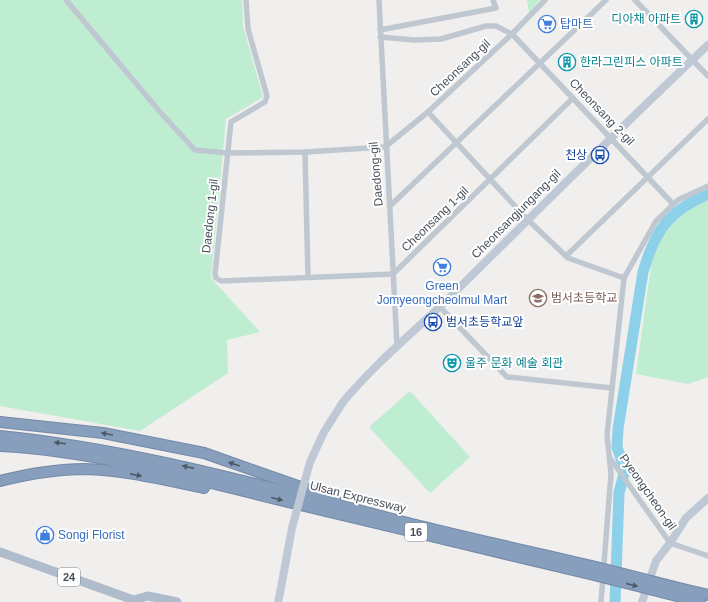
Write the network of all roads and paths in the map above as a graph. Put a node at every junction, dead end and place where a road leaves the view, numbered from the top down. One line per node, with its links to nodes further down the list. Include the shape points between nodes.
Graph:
1 (66, 0): 22 (street, via 194,150)
2 (246, 0): 22 (street, Daedong 1-gil, via 248,29 267,96 265,102 231,122)
3 (379, 0): 8 (street, Daedong-gil)
4 (493, 0): 8 (street, via 496,8)
5 (545, 0): 9 (street, Cheonsang-gil)
6 (606, 0): 13 (street)
7 (635, 0): 12 (street)
8 (380, 30): 10 (street, Daedong-gil)
9 (512, 34): 10 (street, via 496,26 486,26 441,39); 13 (street, Cheonsang 2-gil); 16 (street, Cheonsang-gil)
10 (380, 37): 20 (street, Daedong-gil)
11 (708, 45): 12 (street, Cheonsangjungang-gil)
12 (692, 60): 14 (street); 18 (street, Cheonsangjungang-gil)
13 (540, 63): 15 (street, Cheonsang 2-gil); 19 (street)
14 (708, 76)
15 (573, 98): 18 (street, Cheonsang 2-gil); 24 (street, Cheonsang 1-gil)
16 (428, 112): 19 (street); 20 (street, Cheonsang-gil)
17 (708, 119): 23 (street)
18 (611, 138): 23 (street, Cheonsang 2-gil); 28 (street, Cheonsangjungang-gil)
19 (455, 142): 24 (street); 27 (street)
20 (385, 147): 21 (street); 27 (street, Daedong-gil)
21 (305, 152): 22 (street); 31 (street)
22 (227, 153): 31 (street, Daedong 1-gil, via 216,278 221,281)
23 (648, 177): 26 (street, Cheonsang 2-gil); 29 (street)
24 (491, 179): 28 (street); 30 (street, Cheonsang 1-gil)
25 (708, 186): 26 (street, Pyeongcheon-gil)
26 (673, 204): 32 (street, Pyeongcheon-gil, via 656,221)
27 (390, 206): 30 (street, Daedong-gil)
28 (528, 219): 29 (street); 33 (street, Cheonsangjungang-gil)
29 (566, 256): 32 (street)
30 (393, 274): 31 (street, Daedong 1-gil); 34 (street, Daedong-gil)
31 (308, 277)
32 (624, 278): 35 (street, Pyeongcheon-gil)
33 (440, 307): 34 (street, Cheonsangjungang-gil); 35 (street, via 507,377)
34 (397, 346): 52 (street, Cheonsangjungang-gil, bridge, via 364,376 343,402 324,432 310,462 292,528)
35 (612, 388): 39 (street, Pyeongcheon-gil, via 607,435)
36 (0, 422): 43 (highway, one-way to 36, via 330,496 204,453 103,433)
37 (0, 436): 43 (highway, Ulsan Expressway / 16, one-way to 37, via 148,459 76,445)
38 (0, 446): 41 (highway, Ulsan Expressway / 16, via 50,451 121,463)
39 (608, 455): 44 (street, Pyeongcheon-gil); 53 (street, Pyeongcheon-gil, via 611,474)
40 (0, 481): 41 (highway, one-way to 41, via 84,469 124,473 225,492)
41 (239, 490): 47 (highway, Ulsan Expressway / 16, one-way to 47)
42 (708, 498): 44 (street, via 686,518)
43 (348, 507): 47 (highway, Ulsan Expressway / 16)
44 (670, 543): 46 (street); 54 (street, via 656,561)
45 (0, 552): 50 (main road, 24)
46 (708, 556)
47 (595, 571): 48 (highway, Ulsan Expressway / 16, bridge)
48 (682, 593): 49 (highway, Ulsan Expressway / 16); 55 (highway, Ulsan Expressway / 16)
49 (708, 595)
50 (133, 601): 51 (main road, via 148,596)
51 (177, 602)
52 (278, 602)
53 (601, 602)
54 (642, 602)
55 (700, 602)

